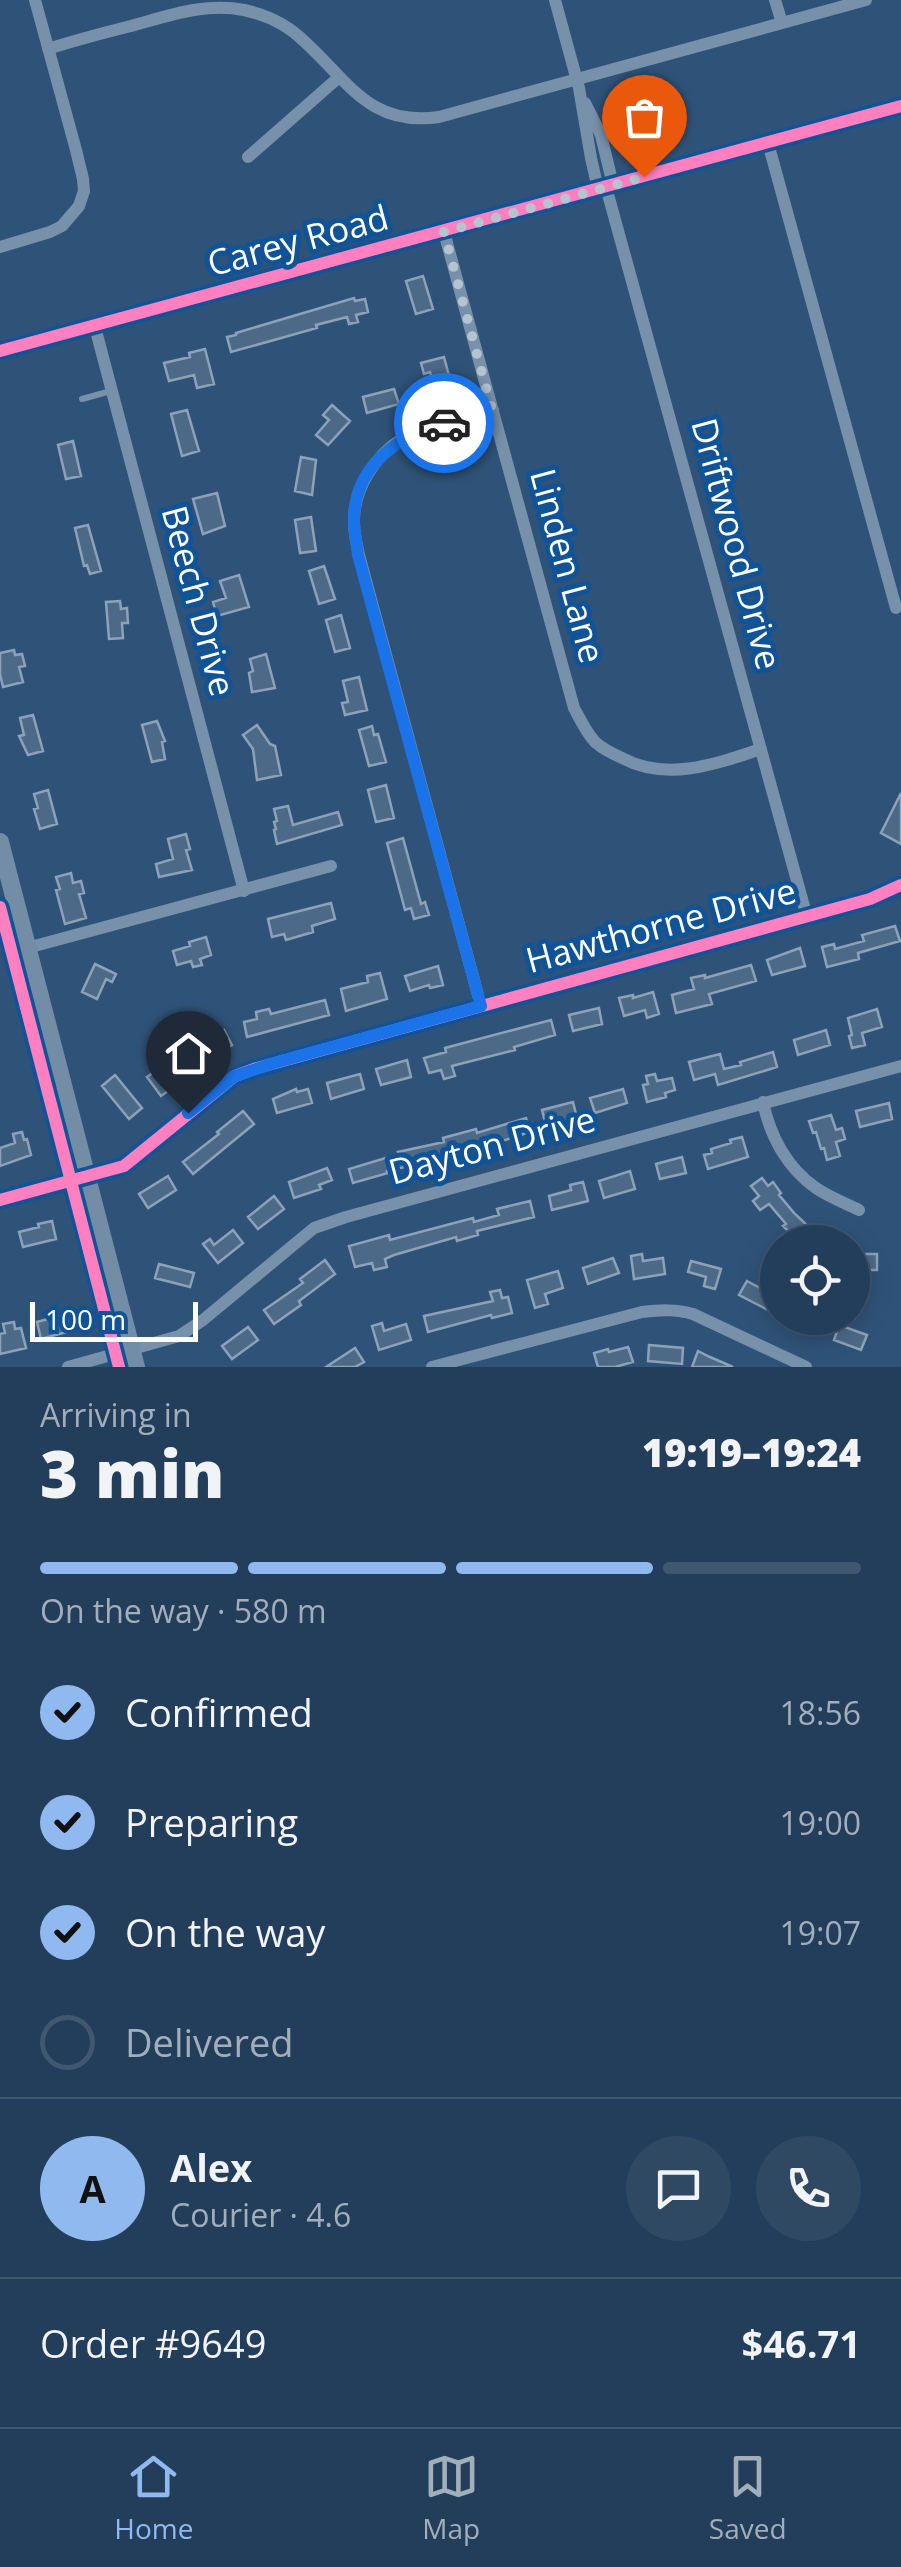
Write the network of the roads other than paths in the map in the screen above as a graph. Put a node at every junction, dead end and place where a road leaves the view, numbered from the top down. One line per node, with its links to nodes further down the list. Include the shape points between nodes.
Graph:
1 (35, 0): 7 (street)
2 (555, 0): 9 (street)
3 (775, 0): 6 (street)
4 (866, 0): 6 (street)
5 (243, 5): 7 (street, via 189,10); 8 (street, via 304,40)
6 (782, 23): 9 (street)
7 (48, 49): 15 (street, via 84,192 62,226)
8 (338, 78): 9 (street, via 382,112 421,120); 12 (street)
9 (577, 79): 13 (street, Driftwood Drive, via 601,135)
10 (901, 106): 11 (street, Carey Road)
11 (768, 143): 13 (street, Carey Road); 21 (street)
12 (248, 157)
13 (606, 187): 14 (street, Carey Road); 22 (street, Driftwood Drive)
14 (444, 232): 16 (street, Carey Road); 20 (street, Linden Lane)
15 (0, 246)
16 (95, 327): 17 (street, Carey Road); 18 (street, Beech Drive)
17 (0, 352)
18 (112, 391): 19 (lane); 26 (street, Beech Drive)
19 (82, 399)
20 (492, 410): 22 (street, Linden Lane, via 574,708 596,742 628,762 669,771); 29 (street, via 402,438 365,478 354,523)
21 (896, 608)
22 (761, 749): 27 (street, Driftwood Drive)
23 (0, 842): 28 (street)
24 (331, 866): 26 (street)
25 (901, 885): 27 (street, Hawthorne Drive)
26 (244, 891): 28 (street)
27 (806, 917): 29 (street, Hawthorne Drive)
28 (27, 948): 32 (street)
29 (481, 1006): 32 (street, Hawthorne Drive, via 235,1076 132,1160)
30 (901, 1066): 31 (street, Dayton Drive)
31 (763, 1102): 34 (street, via 778,1146 792,1164 818,1190); 35 (street, Dayton Drive, via 314,1228 188,1332)
32 (86, 1177): 33 (street, Hawthorne Drive); 35 (street)
33 (0, 1200)
34 (859, 1210)
35 (134, 1358): 36 (street, Dayton Drive)
36 (68, 1367)
37 (432, 1367): 38 (street, via 642,1312 679,1310)
38 (806, 1367)

